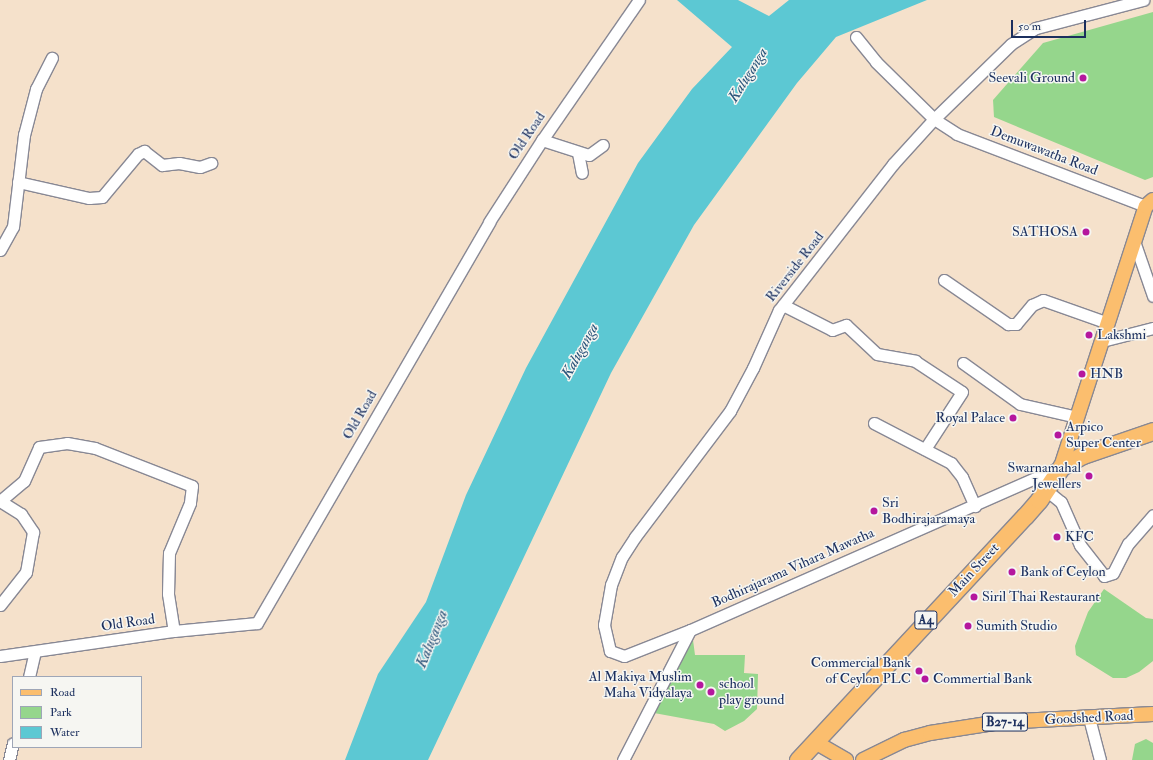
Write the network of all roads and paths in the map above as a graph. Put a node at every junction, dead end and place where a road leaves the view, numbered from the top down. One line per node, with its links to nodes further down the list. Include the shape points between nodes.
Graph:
1 (1143, 0): 5 (street, Riverside Road, via 1036,28 1011,44)
2 (637, 3): 6 (street, Old Road)
3 (856, 37): 5 (street, Demuwawatha Road, via 876,62)
4 (52, 58): 11 (street, via 36,89 24,135)
5 (934, 119): 12 (street, Demuwawatha Road, via 957,134); 17 (street, Riverside Road, via 894,164)
6 (542, 140): 8 (street); 33 (street, Old Road, via 478,241 257,623)
7 (603, 145): 8 (street, via 589,155)
8 (578, 153): 10 (street)
9 (211, 163): 11 (street, via 200,167 179,163 162,165 144,151 138,154 102,197 89,198)
10 (582, 173)
11 (18, 182): 14 (street, via 13,227)
12 (1149, 203): 13 (main road)
13 (1134, 241): 16 (street); 18 (main road)
14 (0, 250)
15 (944, 280): 18 (street, via 1008,324 1016,324 1032,305 1043,300)
16 (1153, 296)
17 (783, 306): 25 (street, via 832,330 846,325 877,354 915,361 962,392); 36 (street, Riverside Road, via 730,411 634,537 622,557 611,585 604,626 610,652)
18 (1108, 323): 20 (main road)
19 (1153, 328): 20 (street)
20 (1102, 341): 22 (main road)
21 (963, 363): 22 (street, via 1020,404)
22 (1077, 417): 26 (main road)
23 (874, 423): 25 (street)
24 (1153, 430): 26 (highway, via 1083,455)
25 (925, 449): 29 (street, via 951,463 962,476)
26 (1060, 467): 27 (highway, Main Street / A4); 29 (street, Bodhirajarama Vihara Mawatha)
27 (1046, 490): 30 (street, via 1061,502 1080,545 1104,576 1113,573 1128,544); 40 (highway, Main Street / A4)
28 (0, 501): 31 (street, via 21,514 33,532 26,572); 33 (street, via 24,481 39,447 67,443 95,448 192,486 190,503 169,553 168,594)
29 (975, 506): 32 (street, Bodhirajarama Vihara Mawatha)
30 (1153, 514)
31 (0, 605)
32 (690, 630): 36 (street, Bodhirajarama Vihara Mawatha); 43 (street)
33 (174, 631): 34 (street, Old Road)
34 (35, 652): 35 (street, Old Road); 37 (street)
35 (0, 656)
36 (624, 656)
37 (29, 676)
38 (1153, 714): 39 (main road, Goodshed Road / B27-14)
39 (1089, 718): 46 (main road, Goodshed Road / B27-14, via 1000,722 930,733 904,740); 47 (street)
40 (815, 742): 44 (highway, Main Street / A4); 45 (main road)
41 (12, 748): 42 (street)
42 (9, 760)
43 (623, 760)
44 (798, 760)
45 (846, 760)
46 (862, 760)
47 (1100, 760)

